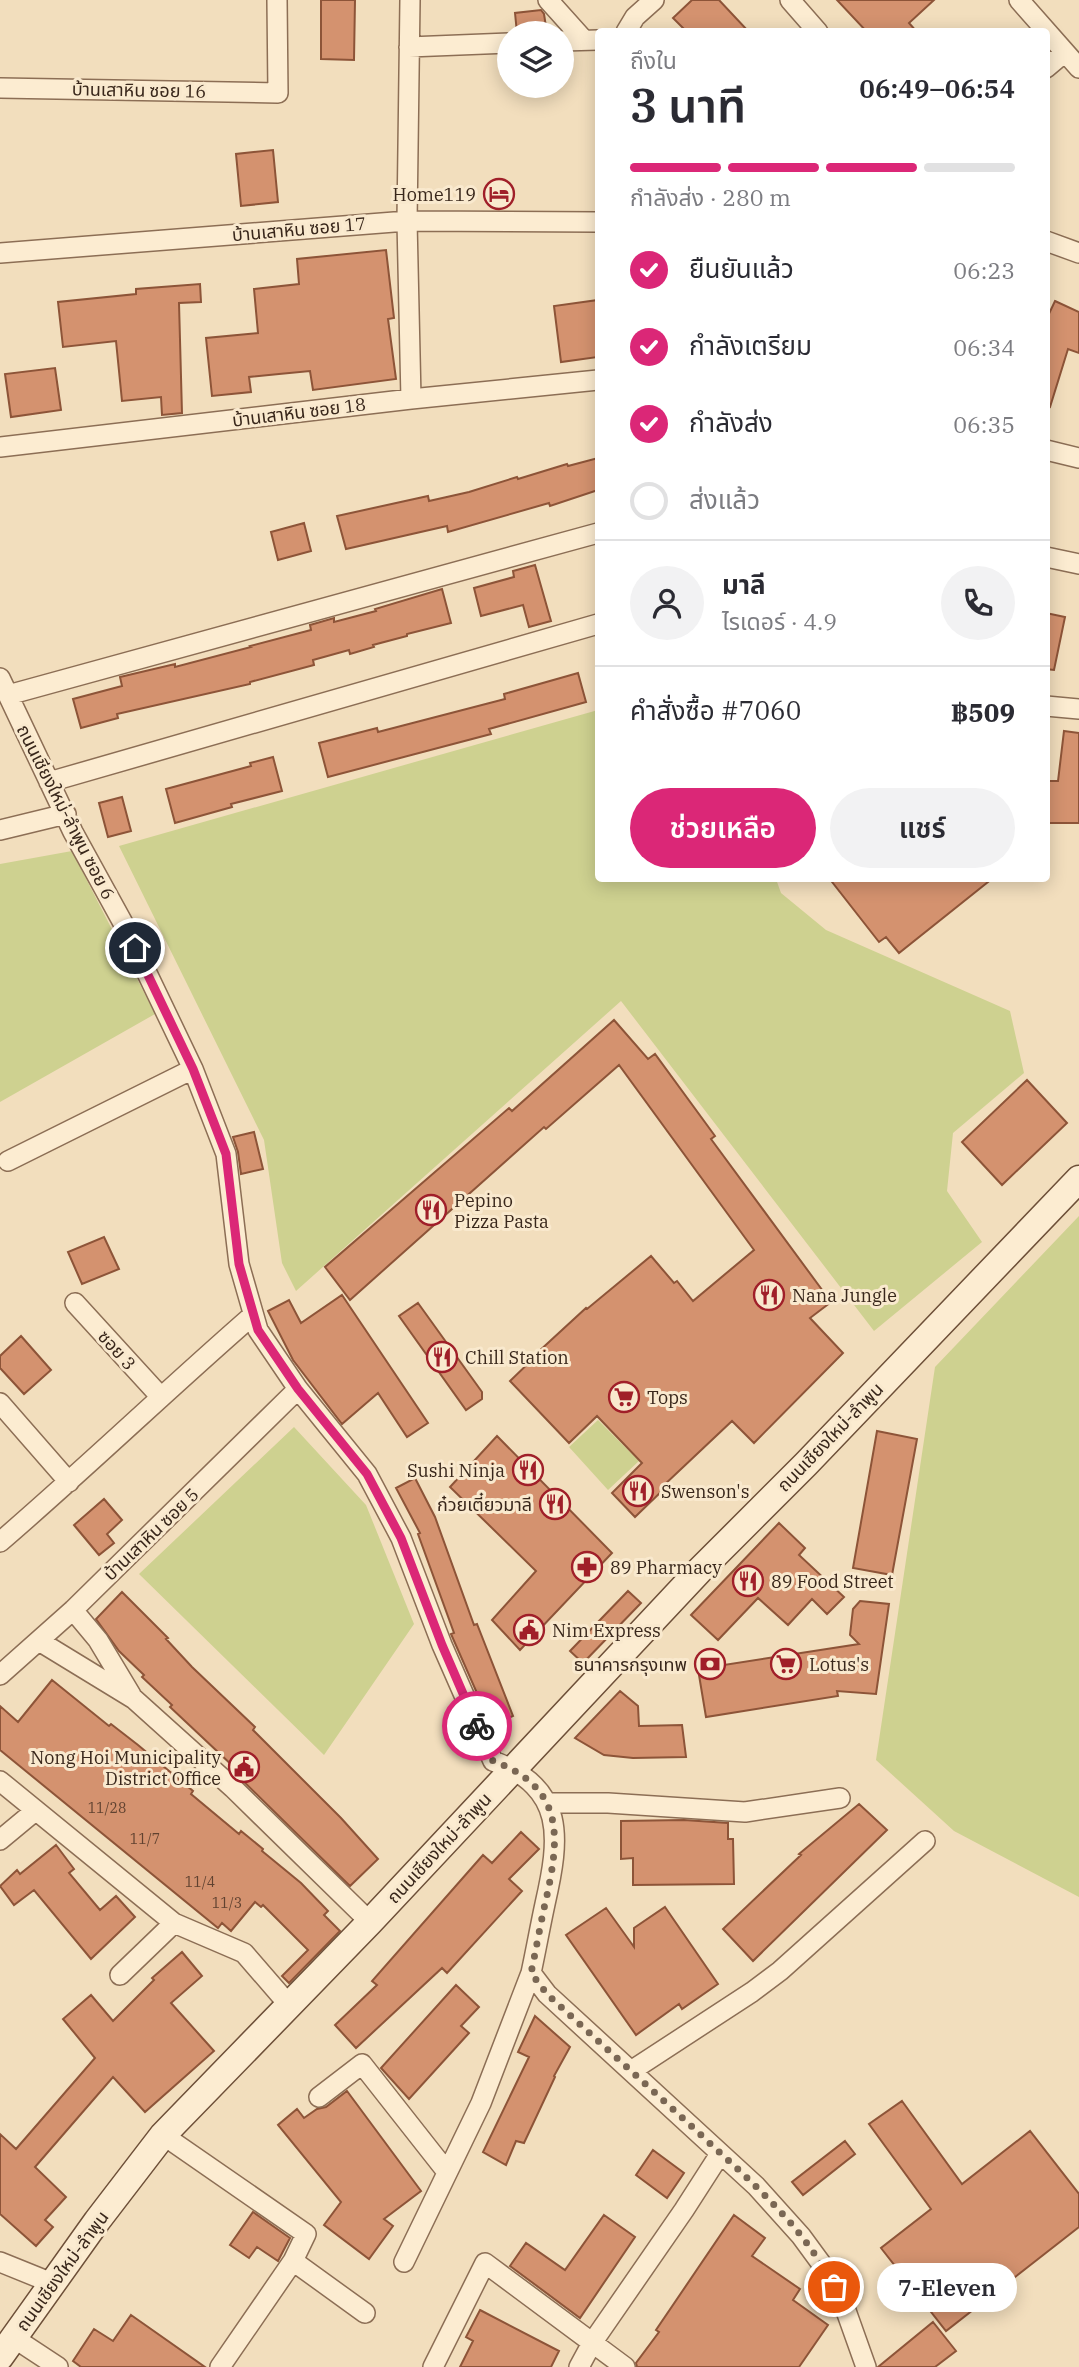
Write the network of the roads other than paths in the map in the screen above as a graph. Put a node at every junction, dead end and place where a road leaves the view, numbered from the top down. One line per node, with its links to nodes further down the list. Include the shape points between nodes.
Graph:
1 (277, 0): 17 (street, บ้านเสาหิน ซอย 16, via 278,93)
2 (410, 0): 13 (street)
3 (548, 0): 11 (street)
4 (654, 0): 7 (street)
5 (790, 0): 8 (street)
6 (1018, 0): 9 (street)
7 (628, 28)
8 (814, 28)
9 (1043, 28)
10 (1050, 35): 14 (street)
11 (591, 40)
12 (497, 43): 13 (street)
13 (410, 47): 18 (street)
14 (1065, 52): 15 (street); 16 (street)
15 (1050, 65)
16 (1079, 68)
17 (0, 88)
18 (407, 220): 19 (street, บ้านเสาหิน ซอย 17); 21 (street, บ้านเสาหิน ซอย 17); 24 (street)
19 (595, 222)
20 (1050, 243): 22 (street)
21 (0, 253)
22 (1079, 253)
23 (595, 380): 24 (street, บ้านเสาหิน ซอย 18)
24 (411, 399): 25 (street, บ้านเสาหิน ซอย 18)
25 (0, 447)
26 (1050, 451): 27 (street)
27 (1079, 458)
28 (595, 534): 32 (street)
29 (1050, 558): 30 (street)
30 (1078, 561)
31 (595, 625): 35 (street)
32 (4, 687): 35 (street, ถนนเชียงใหม่-ลำพูน ซอย 6)
33 (1050, 706): 34 (street)
34 (1079, 709)
35 (49, 782): 36 (street, ถนนเชียงใหม่-ลำพูน ซอย 6)
36 (66, 814): 37 (street); 38 (street, ถนนเชียงใหม่-ลำพูน ซอย 6)
37 (0, 830)
38 (193, 1069): 39 (street); 42 (street, ถนนเชียงใหม่-ลำพูน ซอย 6, via 226,1154 239,1264)
39 (8, 1161)
40 (1079, 1179): 52 (main road, ถนนเชียงใหม่-ลำพูน)
41 (75, 1303): 44 (street, ซอย 3)
42 (253, 1315): 43 (street, ถนนเชียงใหม่-ลำพูน ซอย 6, via 258,1330); 44 (street)
43 (298, 1389): 48 (street, บ้านเสาหิน ซอย 5); 52 (street, ถนนเชียงใหม่-ลำพูน ซอย 6, via 367,1474 401,1538 493,1761)
44 (160, 1396): 46 (street)
45 (0, 1403): 46 (street)
46 (69, 1482): 47 (street)
47 (0, 1542)
48 (73, 1610): 49 (street, บ้านเสาหิน ซอย 5); 51 (street, via 98,1640)
49 (39, 1642): 50 (street, บ้านเสาหิน ซอย 5); 51 (street)
50 (0, 1675)
51 (134, 1699): 59 (street)
52 (513, 1769): 55 (street, ถนนเชียงใหม่-ลำพูน ซอย 6, via 537,1786); 59 (main road, ถนนเชียงใหม่-ลำพูน)
53 (0, 1781): 56 (street)
54 (840, 1798): 55 (street, via 745,1812)
55 (548, 1803): 61 (street, via 556,1842 555,1865)
56 (35, 1811): 57 (street); 60 (street)
57 (0, 1839)
58 (925, 1841): 64 (street, via 780,1971)
59 (370, 1922): 63 (main road, ถนนเชียงใหม่-ลำพูน)
60 (174, 1923): 62 (street); 63 (street, via 244,1953)
61 (531, 1973): 64 (street, via 547,1994); 68 (street, via 481,2103)
62 (120, 1975)
63 (289, 2005): 66 (main road, ถนนเชียงใหม่-ลำพูน)
64 (631, 2071): 67 (street)
65 (319, 2097): 68 (street, via 362,2064)
66 (163, 2135): 69 (street, via 305,2232 307,2237); 72 (main road, ถนนเชียงใหม่-ลำพูน)
67 (720, 2154): 74 (street); 81 (street, via 756,2186 824,2266)
68 (447, 2172): 71 (street)
69 (293, 2261): 73 (street); 77 (street)
70 (0, 2262): 72 (street)
71 (404, 2263)
72 (52, 2283): 75 (main road, ถนนเชียงใหม่-ลำพูน)
73 (365, 2313)
74 (592, 2343): 78 (street, via 485,2263); 79 (street); 80 (street)
75 (7, 2347): 76 (street)
76 (58, 2367)
77 (220, 2367)
78 (433, 2367)
79 (579, 2367)
80 (625, 2367)
81 (866, 2367)

